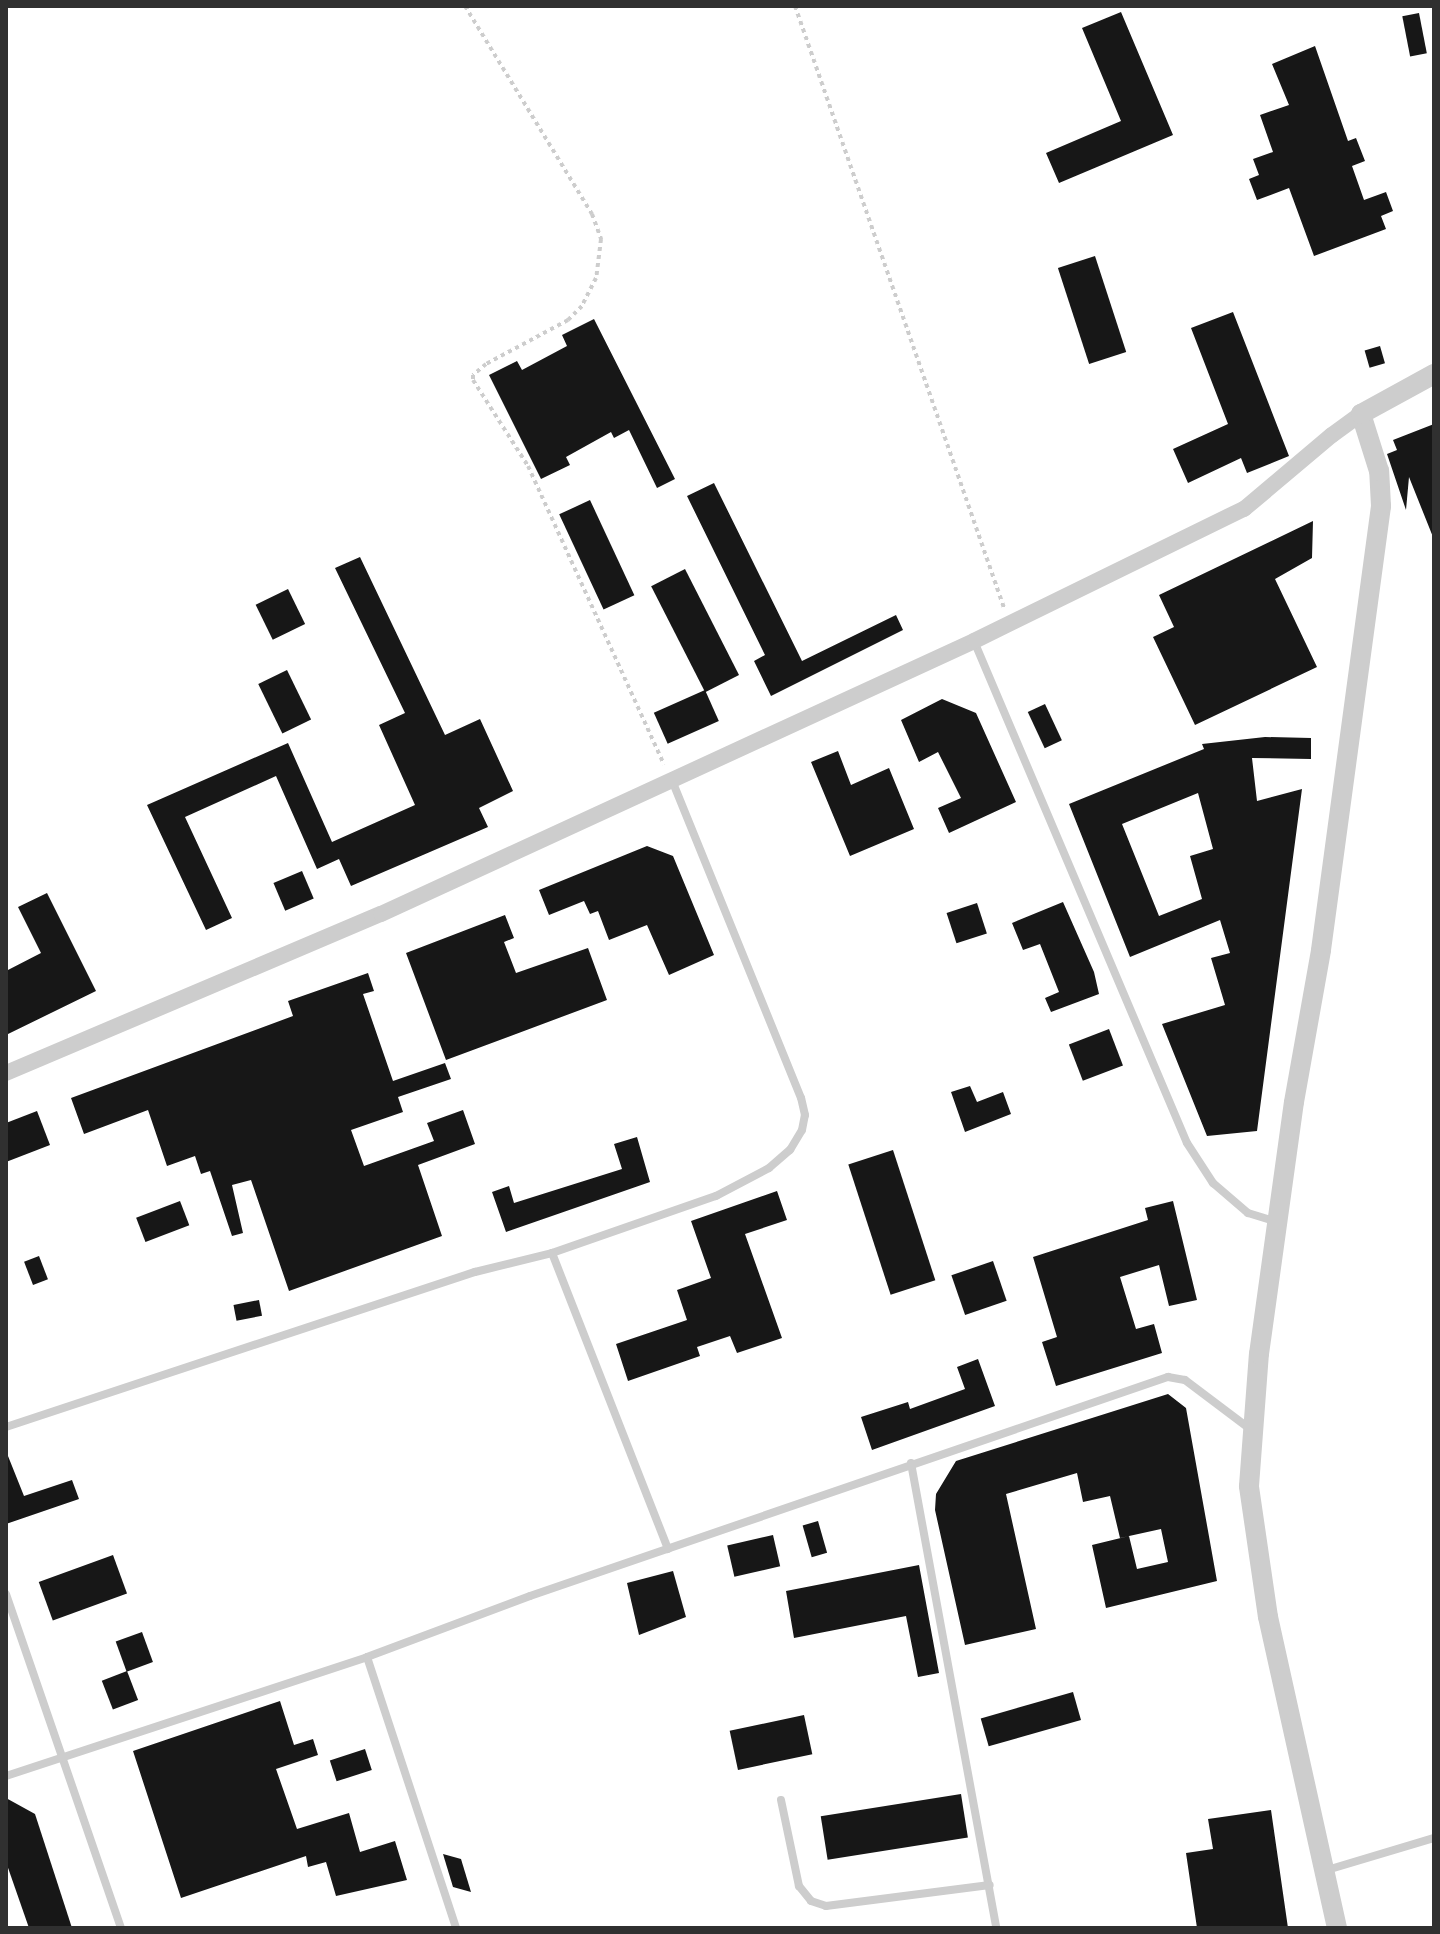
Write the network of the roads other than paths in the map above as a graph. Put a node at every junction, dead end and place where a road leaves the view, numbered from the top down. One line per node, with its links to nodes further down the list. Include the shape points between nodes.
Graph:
1 (1434, 374): 2 (street)
2 (1361, 414): 3 (street, via 1244,509); 6 (street, via 1375,457 1381,506)
3 (974, 641): 4 (street); 6 (lane, via 1187,1143 1213,1183 1248,1213)
4 (672, 780): 5 (street, via 381,914); 7 (lane, via 801,1098 802,1130 790,1150 748,1181)
5 (6, 1073)
6 (1278, 1222): 9 (street)
7 (552, 1253): 8 (lane, via 475,1272); 11 (lane)
8 (6, 1427)
9 (1254, 1432): 10 (lane, via 1185,1380 1168,1377); 18 (street, via 1249,1486 1268,1617)
10 (911, 1463): 11 (lane); 19 (lane)
11 (668, 1549): 13 (lane)
12 (6, 1594): 14 (lane)
13 (367, 1657): 14 (lane); 21 (lane)
14 (63, 1757): 15 (lane); 20 (lane)
15 (6, 1776)
16 (781, 1800): 19 (lane, via 799,1886 811,1901 826,1906)
17 (1434, 1838): 18 (lane)
18 (1327, 1870): 23 (street)
19 (990, 1885): 22 (lane)
20 (121, 1928)
21 (456, 1928)
22 (996, 1928)
23 (1337, 1928)

